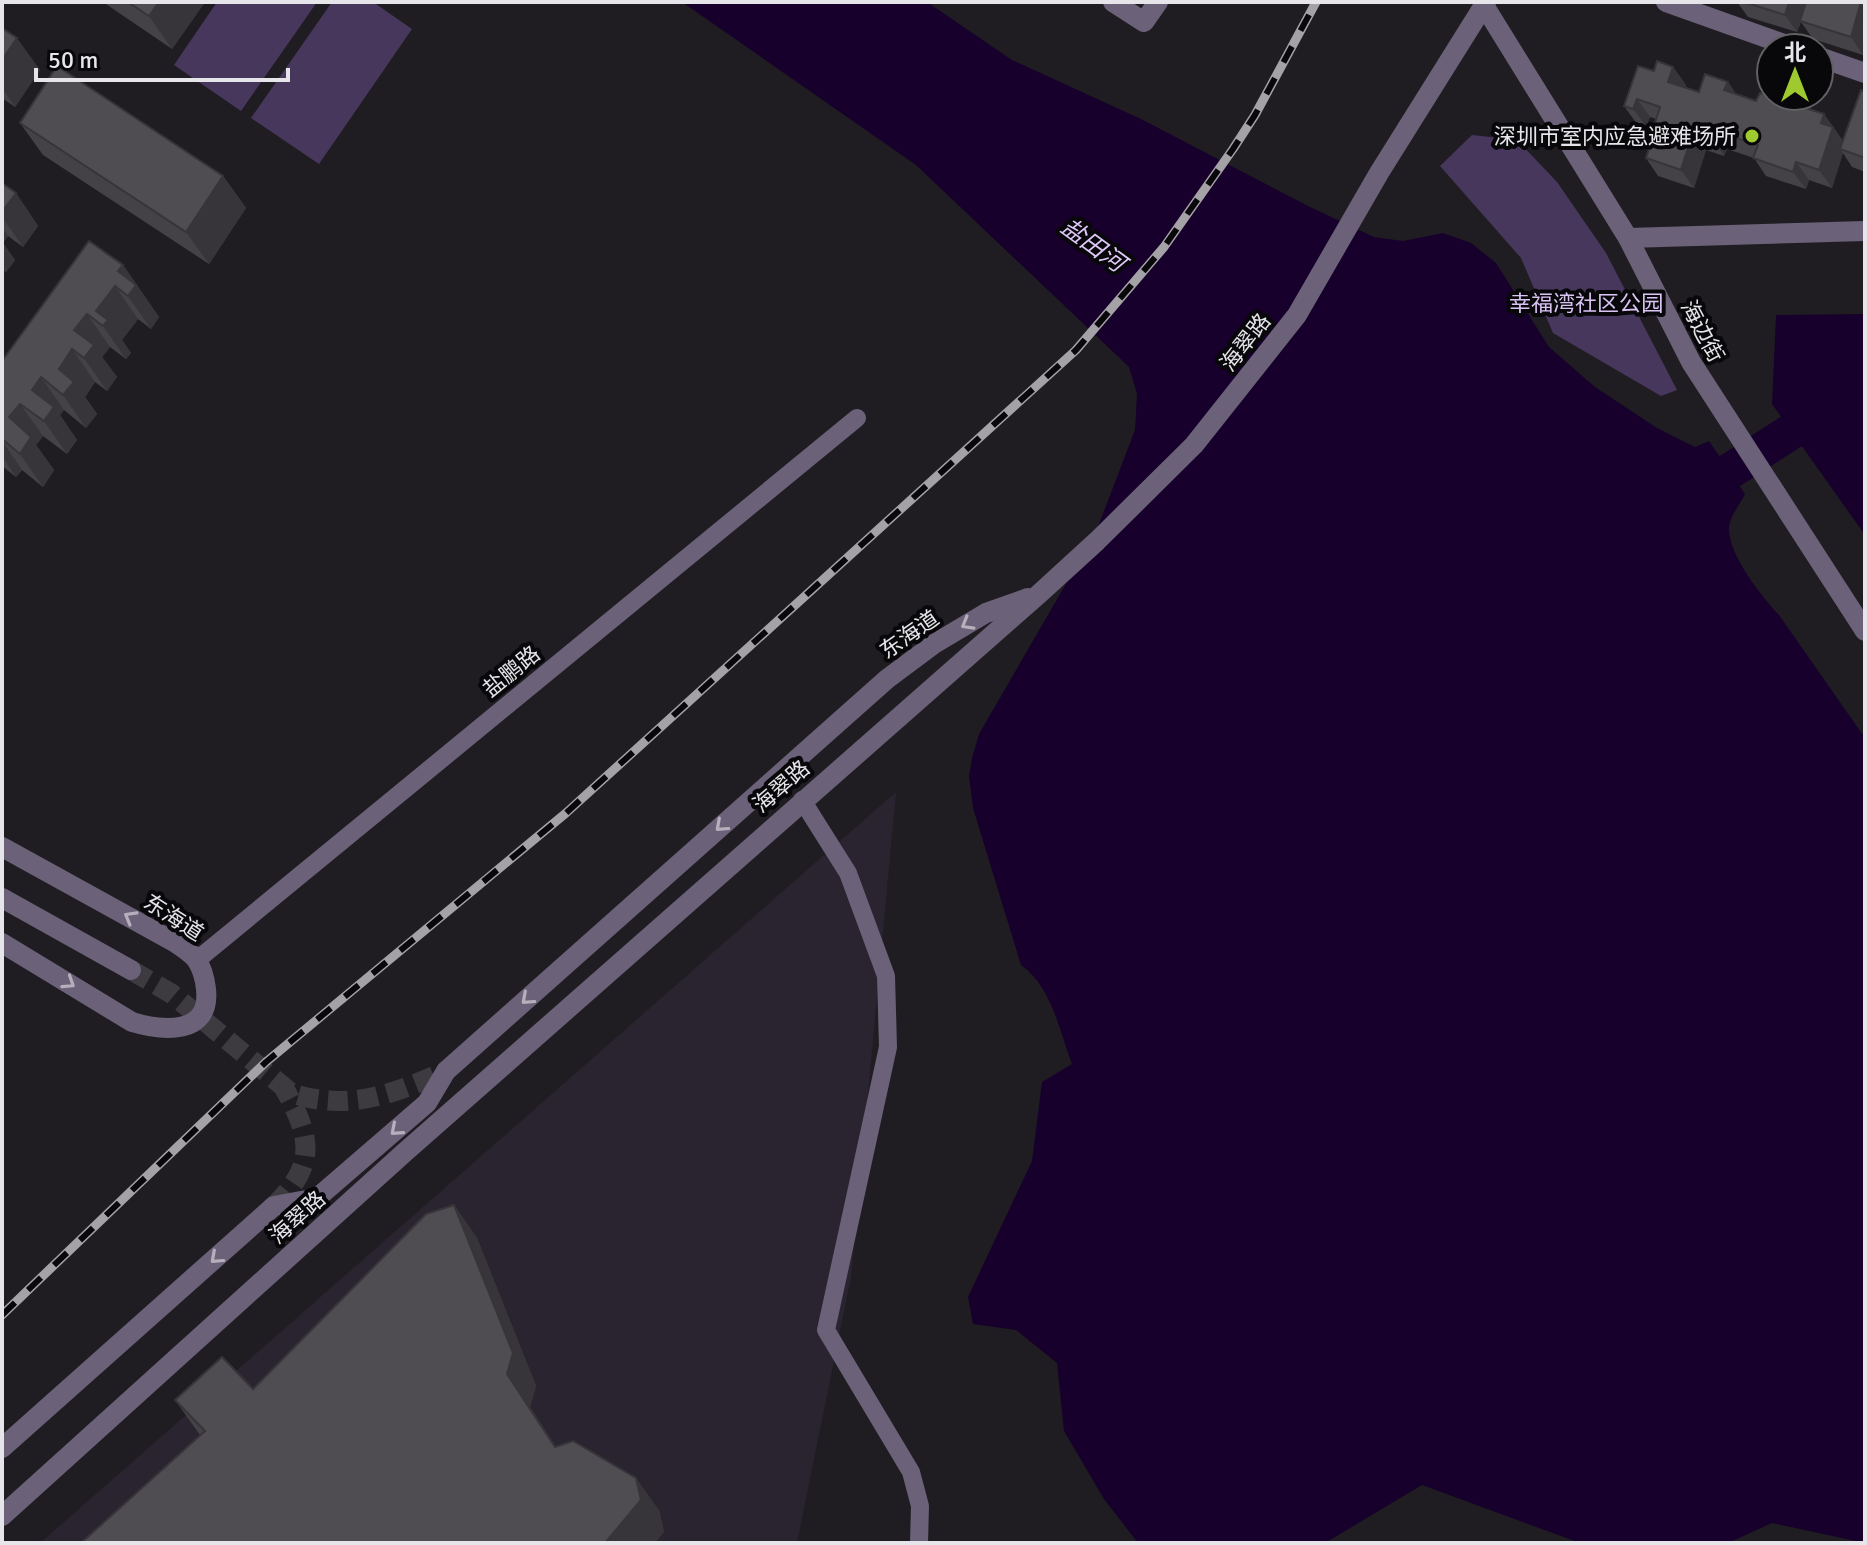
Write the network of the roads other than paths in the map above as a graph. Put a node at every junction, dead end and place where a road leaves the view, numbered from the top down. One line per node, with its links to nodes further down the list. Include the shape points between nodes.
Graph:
1 (1113, 2): 2 (street, via 1144,22)
2 (1158, 2)
3 (1666, 2): 5 (street)
4 (1485, 4): 9 (street, 海边街); 11 (street, 海翠路, via 1297,315 1194,445)
5 (1755, 34)
6 (1835, 63): 7 (street)
7 (1865, 73)
8 (1865, 231): 9 (street)
9 (1628, 238): 12 (street, 海边街, via 1691,362)
10 (857, 418): 18 (lane, 盐鹏路)
11 (1039, 594): 13 (street, 东海道, one-way to 13, via 986,613 934,644); 14 (street, 海翠路)
12 (1865, 631)
13 (820, 737): 20 (street, 海翠路, one-way to 20, via 446,1071 427,1103 391,1135 317,1198 274,1206)
14 (802, 800): 21 (street, 海翠路); 22 (lane, via 848,873 886,976 888,1047 826,1330 911,1472 920,1506)
15 (2, 847): 18 (street, 东海道, one-way to 15, via 176,943)
16 (2, 898): 19 (street)
17 (2, 943): 18 (street, 东海道, one-way to 18, via 132,1022 165,1029 190,1024 203,1012 205,978)
18 (197, 960)
19 (131, 970)
20 (2, 1448)
21 (2, 1516)
22 (919, 1543)

